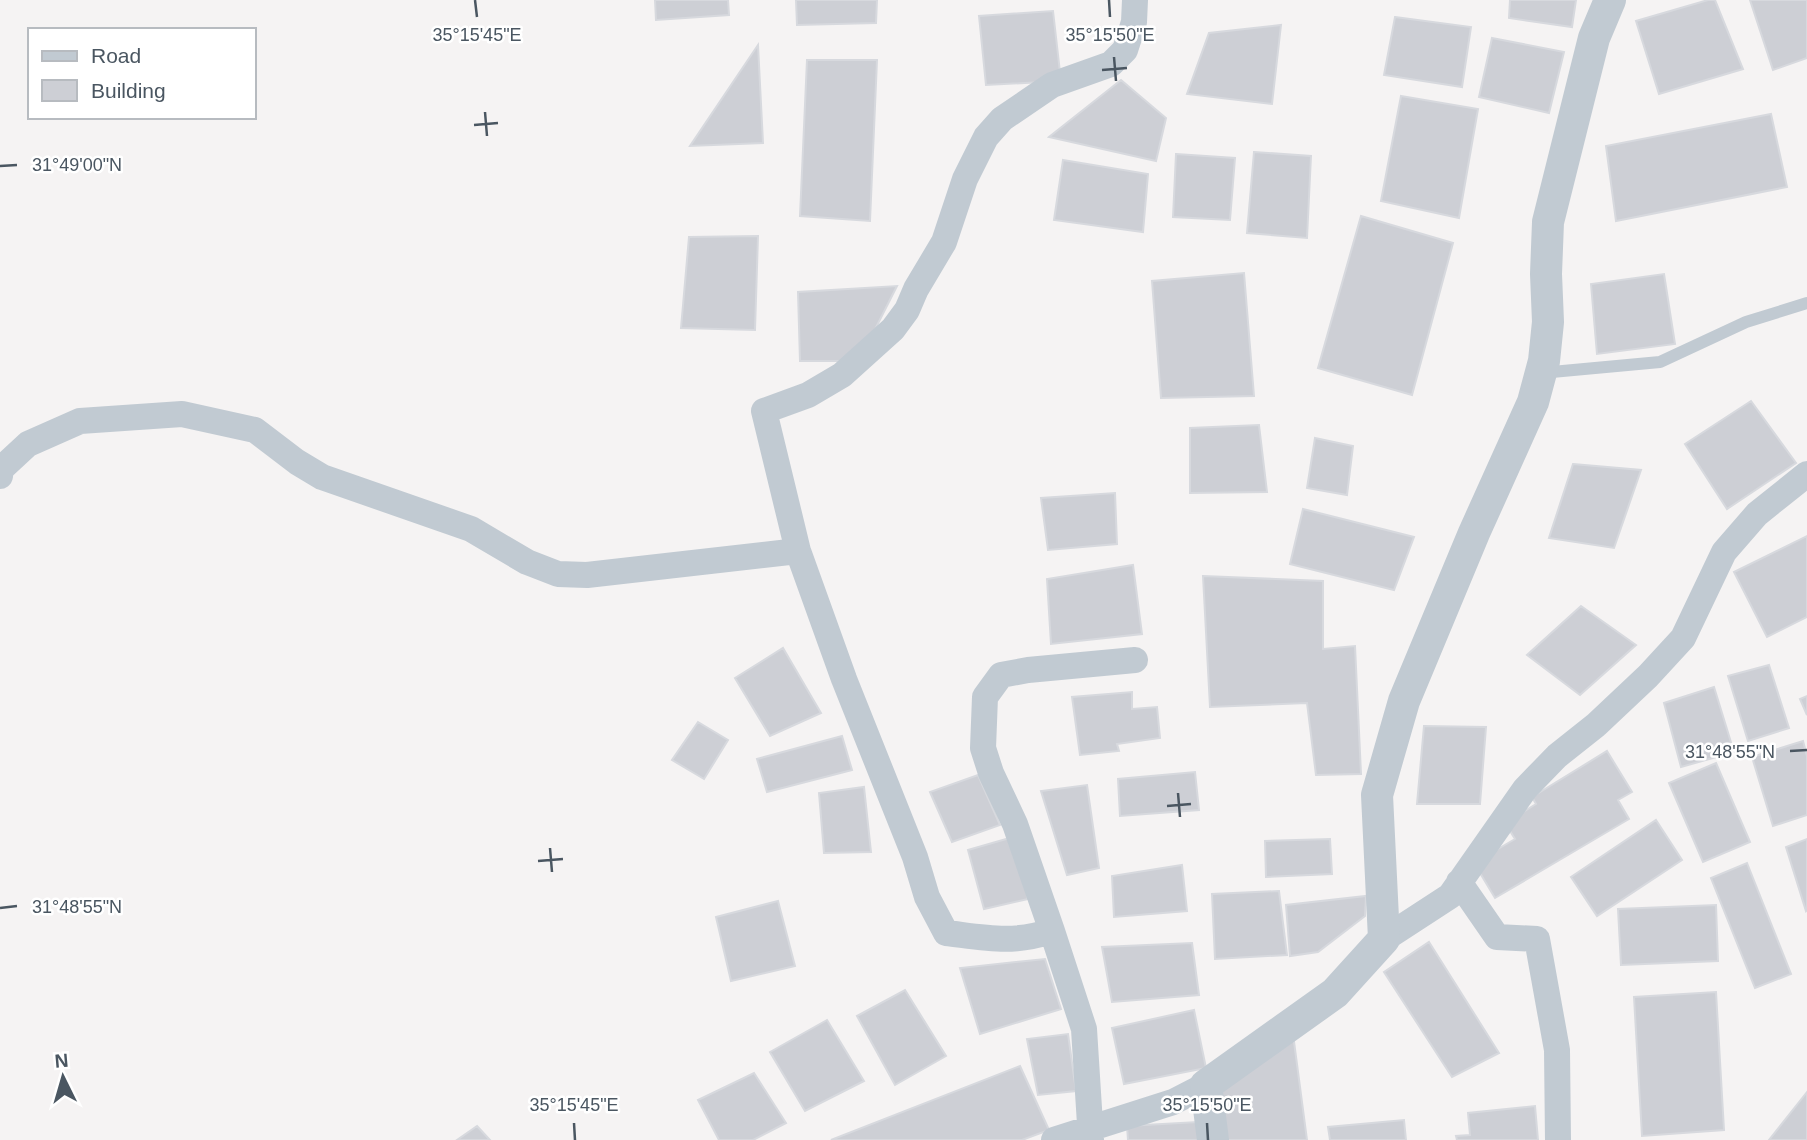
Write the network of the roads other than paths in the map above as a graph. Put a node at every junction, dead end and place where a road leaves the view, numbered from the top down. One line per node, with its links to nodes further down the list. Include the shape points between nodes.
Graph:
1 (1135, 0): 7 (street, via 1125,50 1111,64 1052,85 1002,119 986,137 965,179 944,242 894,329 842,375 808,395 764,411)
2 (1610, 0): 4 (street, via 1594,38 1548,222 1548,322)
3 (1807, 303): 4 (lane, via 1746,322 1660,362)
4 (1541, 373): 11 (street, via 1533,402 1404,701 1377,795)
5 (1807, 474): 9 (street, via 1757,514 1724,552 1683,638 1525,789)
6 (0, 476): 7 (street, via 1,469 28,444 80,421 182,414 255,430 321,477 471,529 527,562 558,574 587,575)
7 (798, 551): 10 (street, via 927,897 946,933 1004,940)
8 (1135, 660): 10 (street, via 1001,675 985,697 987,760)
9 (1459, 882): 11 (street, via 1450,896); 16 (street, via 1496,937 1537,940 1558,1050)
10 (1052, 931): 13 (street, via 1084,1029)
11 (1384, 939): 12 (street, via 1335,993)
12 (1206, 1085): 13 (street); 15 (street)
13 (1091, 1134): 14 (street)
14 (1054, 1140)
15 (1213, 1140)
16 (1558, 1140)

